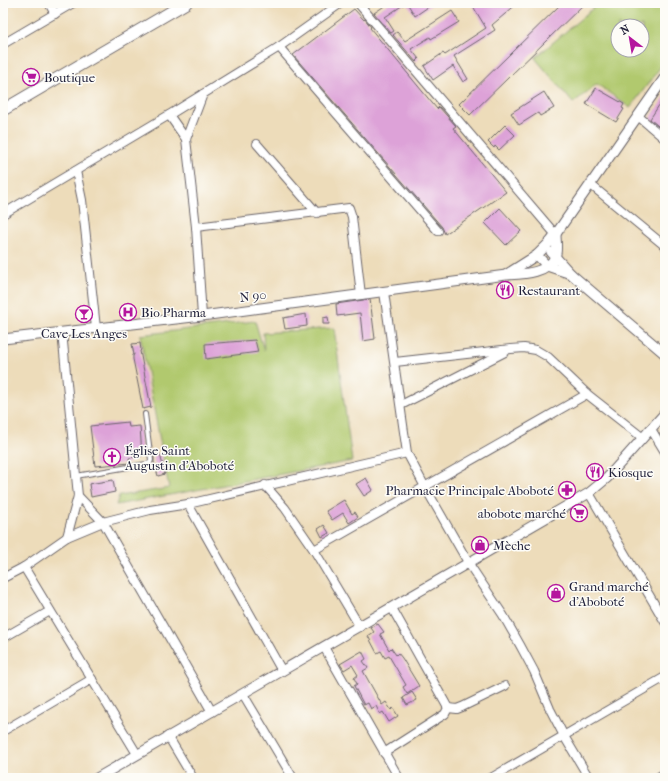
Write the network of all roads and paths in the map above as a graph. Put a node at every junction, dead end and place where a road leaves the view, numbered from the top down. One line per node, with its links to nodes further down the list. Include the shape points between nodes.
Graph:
1 (49, 3): 6 (street)
2 (73, 3): 6 (street)
3 (186, 3): 11 (main road)
4 (341, 3): 8 (street)
5 (358, 3): 23 (street)
6 (56, 14): 7 (street)
7 (3, 44)
8 (279, 46): 10 (street); 22 (street)
9 (665, 77): 13 (street, N 90)
10 (203, 94): 12 (street); 14 (street)
11 (3, 110)
12 (169, 115): 14 (street); 17 (street)
13 (638, 116): 15 (street); 18 (street, N 90)
14 (186, 139): 21 (street)
15 (665, 139)
16 (257, 144): 19 (street)
17 (76, 171): 20 (street); 34 (street, via 82,200)
18 (591, 185): 23 (street, N 90); 24 (street)
19 (317, 212): 21 (street); 32 (street, via 349,208)
20 (3, 214)
21 (196, 227): 33 (street)
22 (438, 231)
23 (556, 235): 25 (street, N 90); 27 (street)
24 (665, 246)
25 (545, 248): 26 (street, N 90); 27 (street)
26 (537, 255): 28 (street); 30 (street, N 90)
27 (555, 257): 28 (street, N 90); 29 (street)
28 (546, 266): 29 (street); 30 (street, N 90, via 531,273)
29 (571, 274): 38 (street)
30 (506, 275): 31 (street, N 90)
31 (384, 292): 32 (street, N 90); 39 (street)
32 (361, 295): 33 (street, N 90)
33 (202, 316): 34 (street, N 90)
34 (96, 328): 35 (street, N 90)
35 (62, 332): 36 (street, N 90); 48 (street)
36 (3, 339)
37 (511, 349): 39 (street); 40 (street, via 536,350 548,357); 41 (street)
38 (665, 354)
39 (395, 362): 41 (street)
40 (587, 394): 45 (street); 50 (street)
41 (401, 405): 47 (street)
42 (665, 413): 44 (street)
43 (145, 414): 48 (lane, via 150,462)
44 (651, 429): 45 (street); 46 (street)
45 (643, 438): 51 (street, via 607,478)
46 (665, 452)
47 (407, 453): 49 (street); 50 (street)
48 (76, 476): 52 (street)
49 (265, 485): 53 (street); 56 (street, via 285,508)
50 (425, 487): 56 (street); 57 (street)
51 (589, 493): 57 (street); 62 (street)
52 (78, 496): 54 (street); 55 (street)
53 (188, 504): 54 (street, via 150,510); 66 (street)
54 (103, 522): 55 (street); 72 (street)
55 (67, 537): 58 (street)
56 (314, 550): 63 (street)
57 (469, 564): 60 (street); 75 (street, via 520,644)
58 (24, 566): 59 (street); 61 (street)
59 (3, 578)
60 (392, 608): 63 (street); 71 (street)
61 (50, 611): 64 (street); 68 (street)
62 (665, 622)
63 (360, 626): 65 (street)
64 (3, 638)
65 (324, 647): 66 (street); 76 (street)
66 (282, 671): 70 (street)
67 (665, 677): 75 (street)
68 (92, 679): 73 (street); 77 (street)
69 (505, 686): 71 (street, via 457,709)
70 (243, 694): 72 (street); 81 (street)
71 (448, 708): 76 (street, via 445,714)
72 (212, 712): 74 (street)
73 (3, 731)
74 (168, 736): 77 (street); 80 (street)
75 (564, 736): 83 (street); 84 (street)
76 (384, 753): 82 (street)
77 (137, 754): 79 (street)
78 (665, 773): 85 (street)
79 (97, 778)
80 (193, 778)
81 (292, 778)
82 (399, 778)
83 (491, 778)
84 (589, 778)
85 (657, 778)

